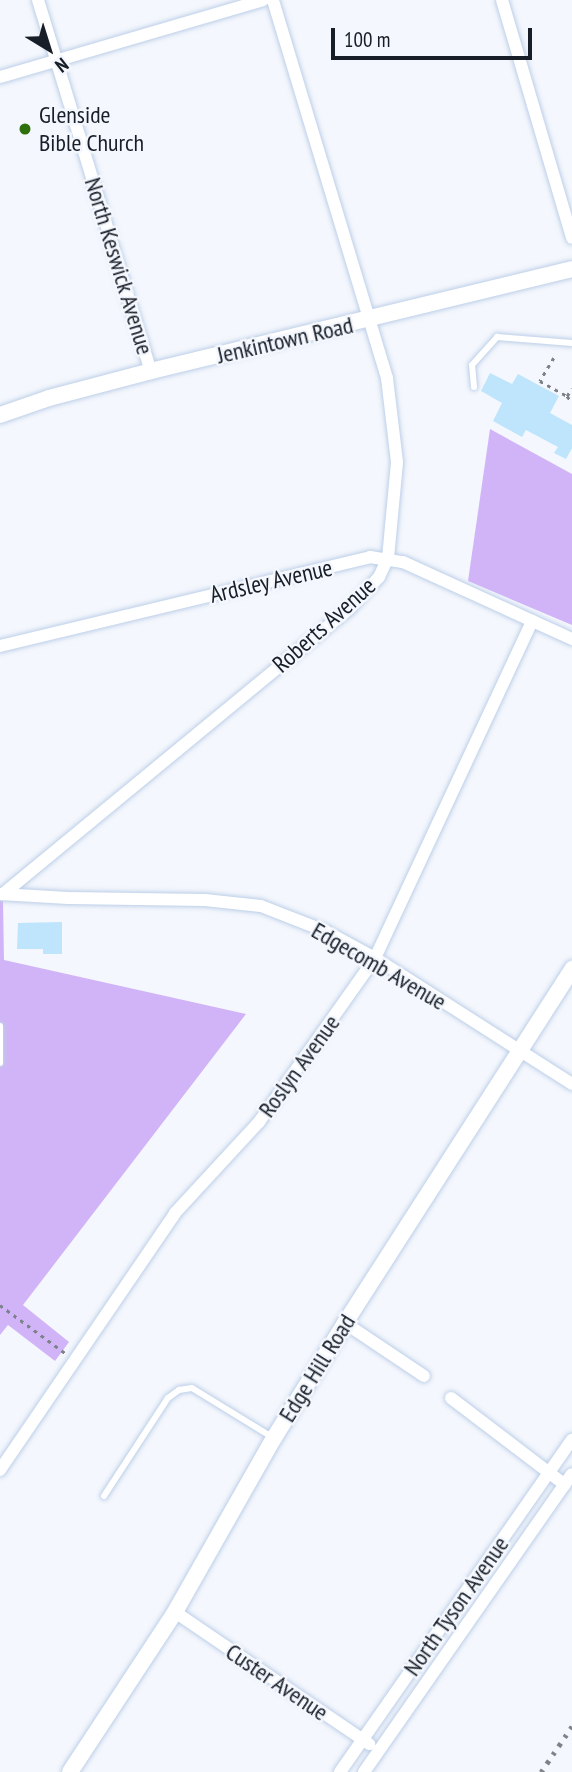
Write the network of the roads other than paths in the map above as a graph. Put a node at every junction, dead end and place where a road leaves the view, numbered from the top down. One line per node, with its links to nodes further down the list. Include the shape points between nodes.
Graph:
1 (38, 0): 5 (street, North Keswick Avenue)
2 (263, 0): 5 (street)
3 (273, 0): 9 (street, Roberts Avenue)
4 (502, 0): 7 (street)
5 (56, 59): 6 (street); 11 (street, North Keswick Avenue)
6 (0, 77)
7 (572, 238)
8 (572, 269): 9 (street, Jenkintown Road)
9 (372, 320): 11 (street, Jenkintown Road); 14 (street, Roberts Avenue, via 387,378 397,462)
10 (572, 344): 12 (lane, via 497,337 472,365)
11 (151, 371): 13 (street, Jenkintown Road)
12 (474, 387)
13 (0, 415)
14 (388, 558): 15 (street, Ardsley Avenue); 17 (street, Ardsley Avenue, via 369,557); 18 (street, Roberts Avenue, via 379,577 350,608)
15 (532, 621): 16 (street, Ardsley Avenue); 19 (street, Roslyn Avenue)
16 (572, 639)
17 (0, 646)
18 (2, 894): 19 (street, Edgecomb Avenue, via 261,906 325,931)
19 (375, 958): 22 (street, Edgecomb Avenue); 30 (street, Roslyn Avenue, via 259,1122 175,1213)
20 (572, 969): 22 (street, Edge Hill Road)
21 (0, 1026): 23 (lane)
22 (521, 1051): 24 (street, Edgecomb Avenue); 25 (street, Edge Hill Road)
23 (0, 1063)
24 (572, 1084)
25 (345, 1323): 26 (street); 28 (street, Edge Hill Road)
26 (424, 1376)
27 (451, 1398): 31 (street)
28 (274, 1438): 33 (lane, via 192,1388 179,1390 168,1398); 34 (street, Edge Hill Road)
29 (572, 1440): 31 (street, North Tyson Avenue)
30 (0, 1470)
31 (549, 1473): 32 (street); 35 (street, North Tyson Avenue)
32 (568, 1480): 36 (street, North Tyson Avenue)
33 (104, 1496)
34 (175, 1612): 35 (street, Custer Avenue); 37 (street, Edge Hill Road)
35 (363, 1740): 36 (street, Custer Avenue); 38 (street, North Tyson Avenue)
36 (379, 1751): 39 (street, North Tyson Avenue)
37 (70, 1772)
38 (340, 1772)
39 (364, 1772)

